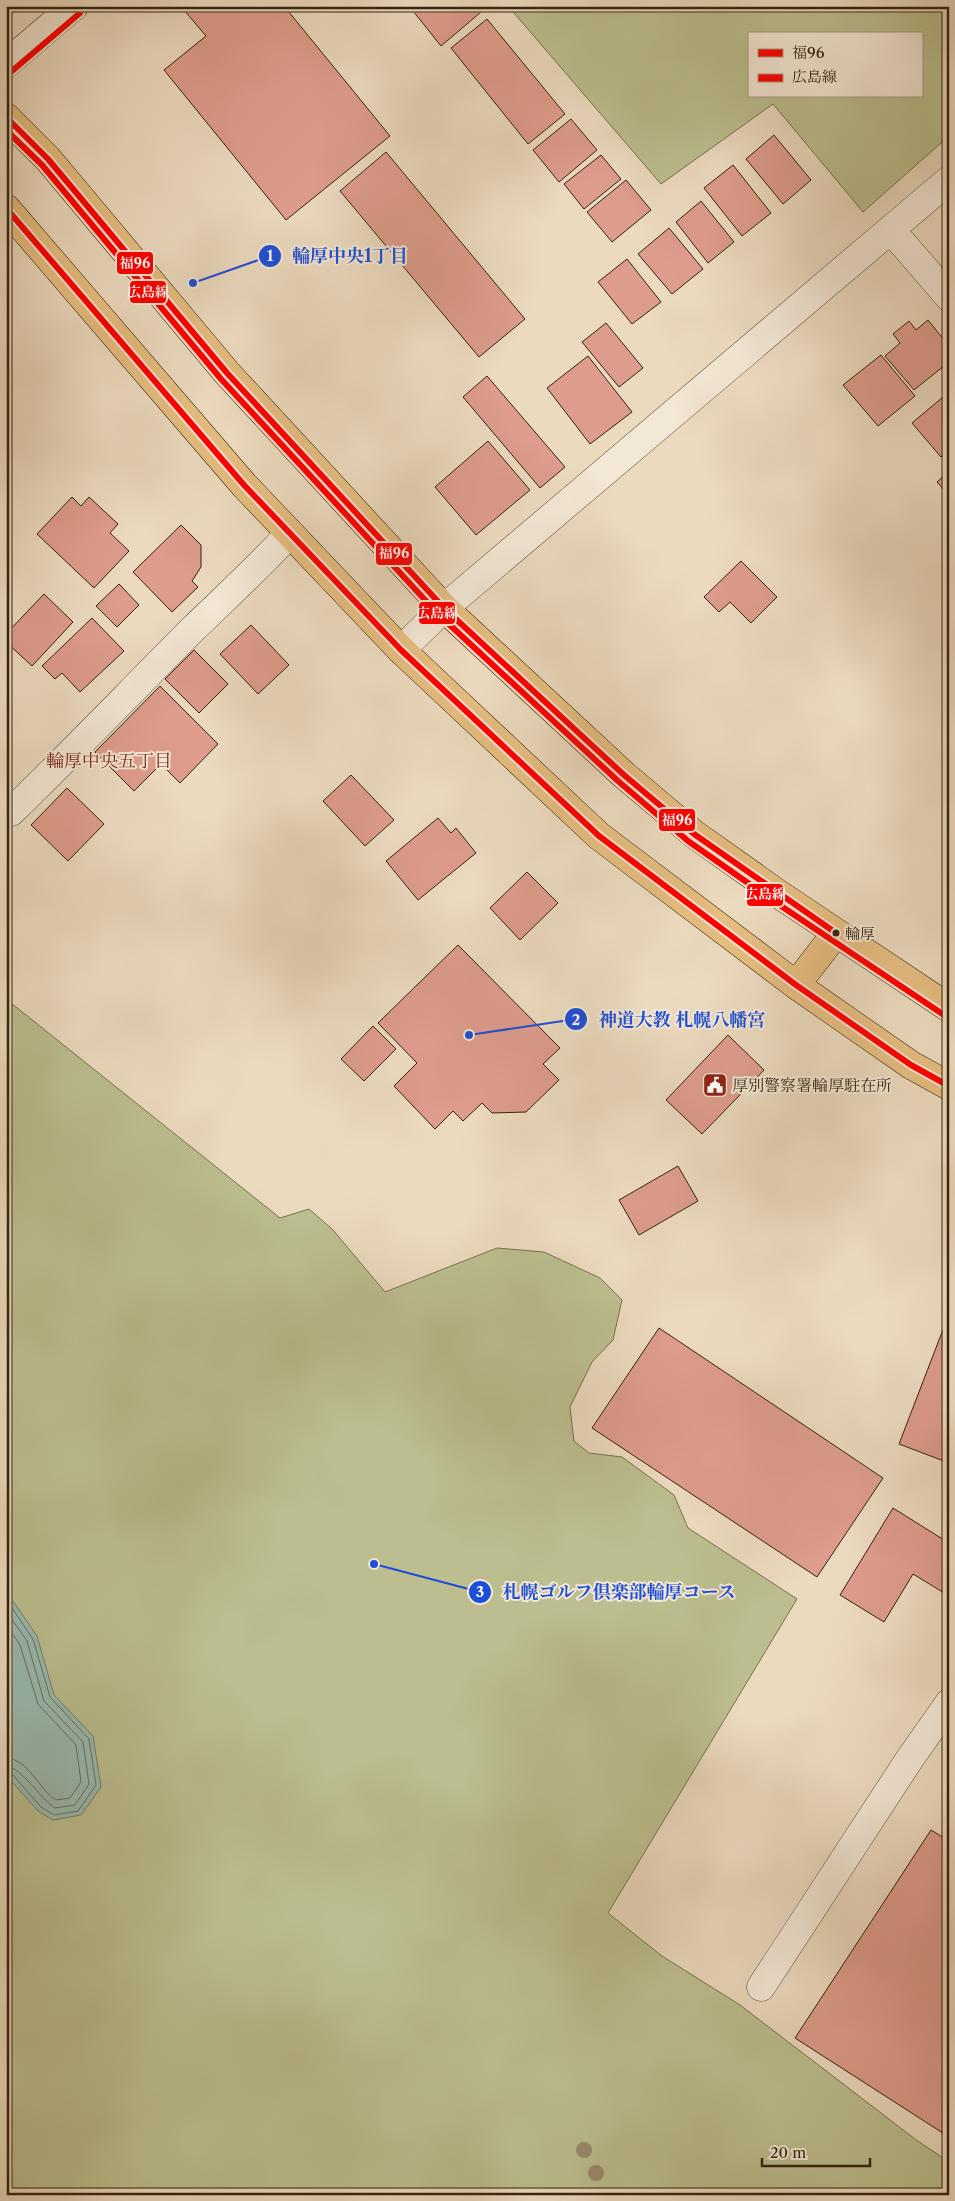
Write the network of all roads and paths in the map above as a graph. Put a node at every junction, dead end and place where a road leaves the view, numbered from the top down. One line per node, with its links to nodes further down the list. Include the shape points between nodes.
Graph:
1 (74, 6): 2 (street)
2 (6, 64)
3 (6, 117): 9 (highway, via 48,160 227,373)
4 (949, 180): 6 (street)
5 (6, 208): 8 (highway, via 244,485)
6 (891, 230): 7 (street); 9 (street)
7 (949, 297)
8 (290, 533): 10 (highway); 11 (street)
9 (444, 608): 10 (street); 12 (highway, via 624,775 694,834)
10 (401, 650): 13 (highway, via 599,836)
11 (11, 812)
12 (836, 933): 13 (highway); 14 (highway)
13 (796, 985): 15 (highway, via 911,1065)
14 (949, 1008)
15 (949, 1086)
16 (949, 1703): 17 (street)
17 (761, 1986)

